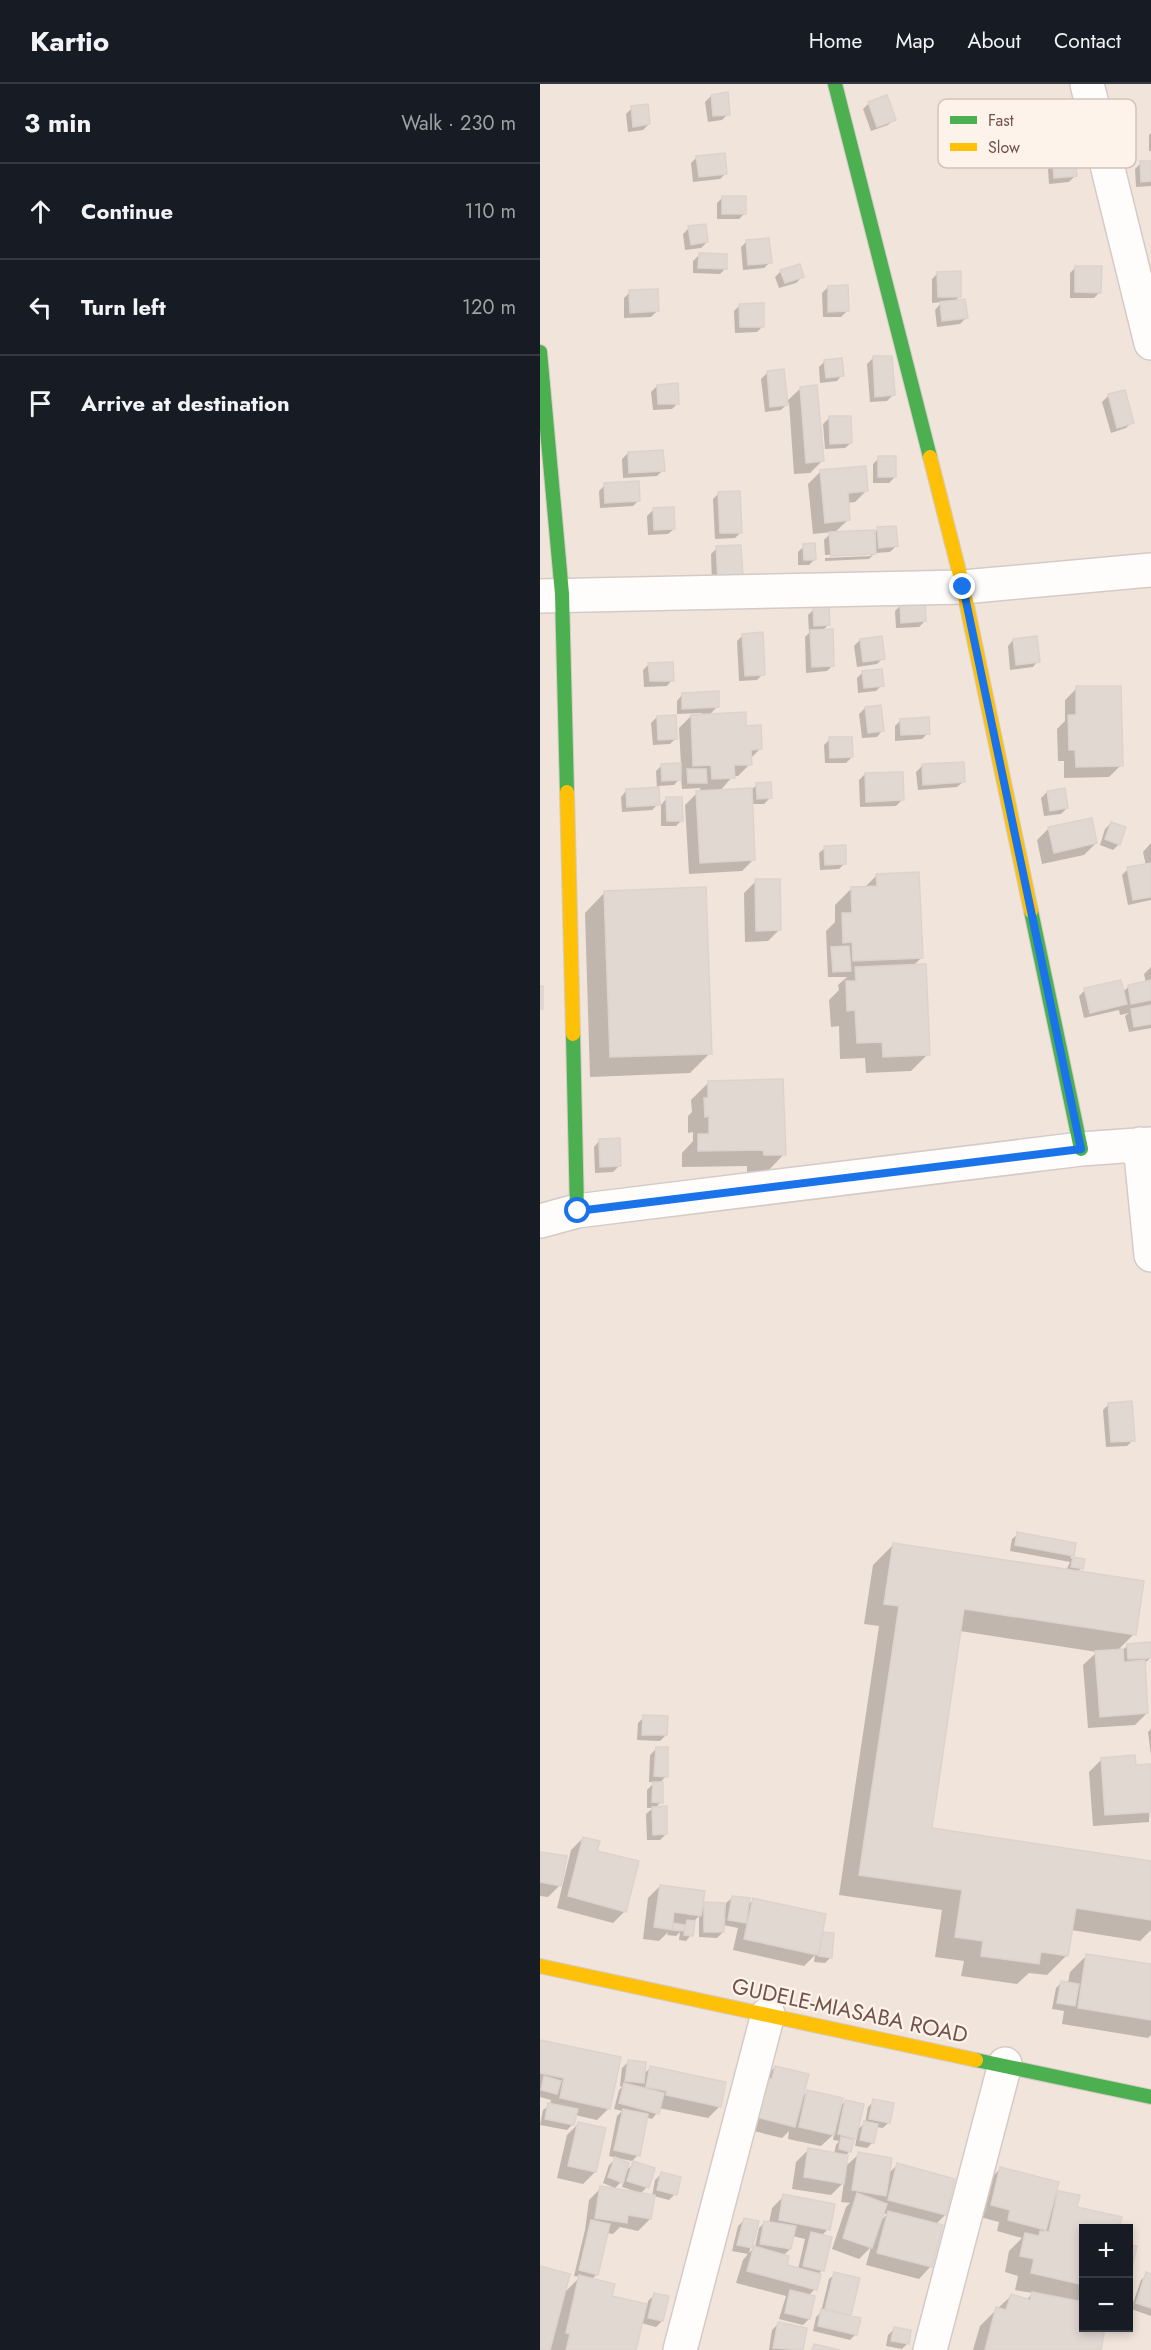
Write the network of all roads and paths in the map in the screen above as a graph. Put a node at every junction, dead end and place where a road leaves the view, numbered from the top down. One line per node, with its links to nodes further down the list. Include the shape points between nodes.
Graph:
1 (835, 84): 8 (street)
2 (1087, 84): 3 (street)
3 (1091, 99)
4 (1108, 168): 5 (street)
5 (1151, 343)
6 (540, 352): 9 (street)
7 (1151, 570): 8 (street)
8 (963, 587): 9 (street); 11 (street)
9 (551, 595): 12 (street)
10 (1146, 1144): 11 (street); 14 (street)
11 (1081, 1149): 12 (street)
12 (578, 1211): 13 (street)
13 (540, 1221)
14 (1151, 1255)
15 (540, 1966): 16 (street, GUDELE-MIASABA ROAD)
16 (768, 2014): 17 (street, GUDELE-MIASABA ROAD); 19 (street)
17 (1005, 2064): 18 (street, GUDELE-MIASABA ROAD); 20 (street)
18 (1151, 2097)
19 (680, 2350)
20 (930, 2350)

